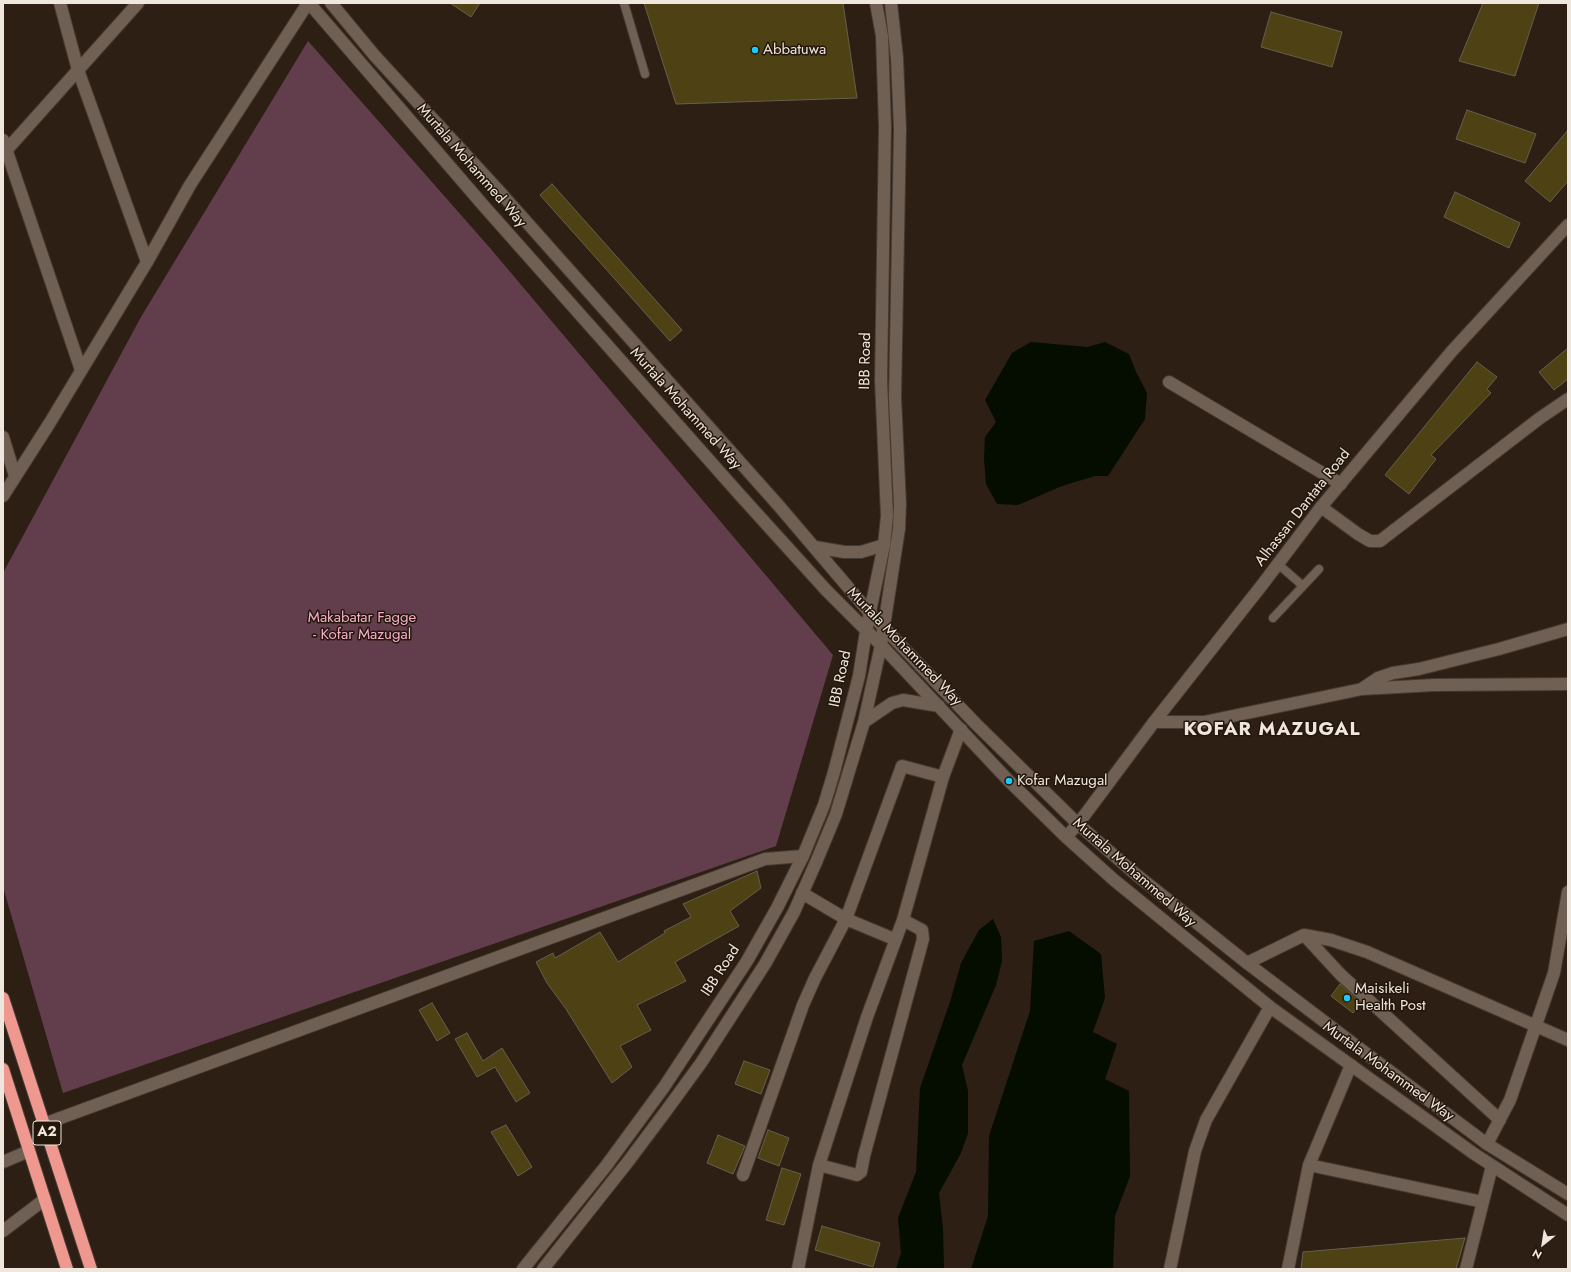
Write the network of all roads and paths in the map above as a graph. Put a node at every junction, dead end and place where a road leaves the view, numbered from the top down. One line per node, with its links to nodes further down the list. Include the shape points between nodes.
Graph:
1 (60, 3): 8 (street)
2 (138, 3): 8 (street)
3 (308, 3): 12 (street, Murtala Mohammed Way); 14 (street, via 190,185)
4 (331, 3): 11 (street, Murtala Mohammed Way, via 375,56)
5 (624, 3): 9 (lane)
6 (876, 3): 23 (street, IBB Road, via 882,36 885,127 881,380 886,483)
7 (891, 3): 30 (street, IBB Road, via 897,58 900,128 895,397 900,504 896,555)
8 (78, 70): 10 (street); 14 (street)
9 (645, 74)
10 (4, 148): 15 (street)
11 (499, 192): 12 (street); 24 (street, Murtala Mohammed Way)
12 (483, 205): 32 (street, Murtala Mohammed Way, via 740,495)
13 (1568, 225): 20 (street, Alhassan Dantata Road, via 1452,351)
14 (147, 262): 15 (street)
15 (81, 370): 19 (street)
16 (1170, 382): 20 (street)
17 (1567, 401): 22 (street, via 1540,418 1380,541 1370,541)
18 (3, 437): 19 (street)
19 (16, 476): 21 (street)
20 (1341, 484): 22 (street, Alhassan Dantata Road)
21 (3, 496)
22 (1321, 507): 25 (street, Alhassan Dantata Road)
23 (884, 545): 24 (street, via 861,552); 28 (street, IBB Road)
24 (815, 547): 28 (street, Murtala Mohammed Way)
25 (1278, 564): 27 (lane); 38 (street, Alhassan Dantata Road)
26 (1319, 569): 27 (lane)
27 (1303, 586): 29 (lane)
28 (870, 613): 30 (street, Murtala Mohammed Way); 32 (street, IBB Road)
29 (1273, 618)
30 (883, 627): 33 (street, IBB Road); 41 (street, Murtala Mohammed Way, via 976,724)
31 (1568, 629): 35 (street, via 1499,649 1393,673 1378,678)
32 (866, 631): 33 (street, Murtala Mohammed Way); 43 (street, IBB Road, via 859,676 836,765 824,805)
33 (881, 645): 36 (street, Murtala Mohammed Way); 37 (street, IBB Road)
34 (1568, 684): 35 (street, via 1442,684)
35 (1362, 689): 38 (street, via 1204,722)
36 (938, 706): 37 (street, via 902,700 892,703); 39 (street, Murtala Mohammed Way)
37 (864, 722): 45 (street, IBB Road, via 836,814)
38 (1154, 722): 41 (street, Alhassan Dantata Road)
39 (961, 729): 40 (street); 42 (street, Murtala Mohammed Way)
40 (942, 777): 46 (street, via 902,766); 47 (street)
41 (1078, 824): 42 (street, Alhassan Dantata Road); 50 (street, Murtala Mohammed Way)
42 (1066, 838): 52 (street, Murtala Mohammed Way)
43 (803, 856): 58 (street, via 765,859); 73 (street, IBB Road, via 778,908 747,961 664,1087 606,1166)
44 (1568, 892): 53 (street, via 1554,973)
45 (802, 893): 46 (street); 74 (street, IBB Road, via 765,964 701,1063 628,1163)
46 (846, 919): 49 (street); 65 (street, via 803,1005)
47 (903, 920): 49 (street); 62 (street, via 922,930 924,939 861,1172 857,1175)
48 (1304, 935): 50 (street); 53 (street, via 1331,940 1367,952); 57 (street, via 1341,975)
49 (894, 940): 62 (street)
50 (1247, 963): 59 (street, Murtala Mohammed Way)
51 (3, 998): 58 (highway, A2)
52 (1270, 1007): 55 (street, Murtala Mohammed Way); 76 (street, via 1206,1120 1195,1151)
53 (1536, 1026): 54 (street); 57 (street, via 1510,1100)
54 (1568, 1040)
55 (1351, 1065): 63 (street); 64 (street, Murtala Mohammed Way)
56 (3, 1069): 60 (highway, A2)
57 (1500, 1120): 59 (street)
58 (44, 1124): 72 (highway, A2)
59 (1488, 1144): 66 (street, Murtala Mohammed Way)
60 (29, 1150): 61 (street); 67 (highway, A2)
61 (3, 1162)
62 (819, 1165): 75 (street)
63 (1309, 1165): 68 (street); 77 (street)
64 (1492, 1166): 68 (street); 69 (street, Murtala Mohammed Way)
65 (743, 1175)
66 (1568, 1194)
67 (45, 1199): 70 (street); 71 (highway, A2)
68 (1483, 1202): 78 (street)
69 (1568, 1215)
70 (3, 1231)
71 (67, 1269)
72 (91, 1269)
73 (523, 1269)
74 (543, 1269)
75 (798, 1269)
76 (1170, 1269)
77 (1288, 1269)
78 (1466, 1269)

